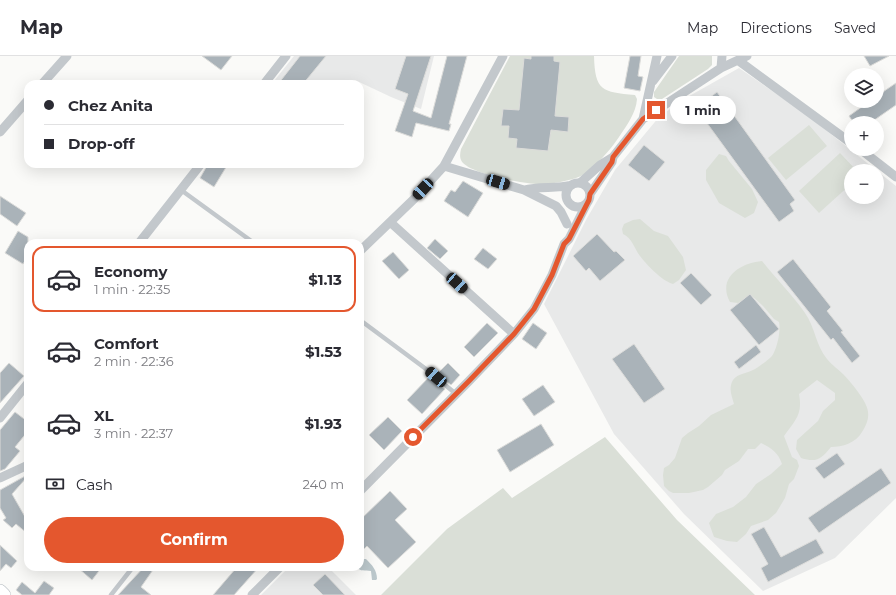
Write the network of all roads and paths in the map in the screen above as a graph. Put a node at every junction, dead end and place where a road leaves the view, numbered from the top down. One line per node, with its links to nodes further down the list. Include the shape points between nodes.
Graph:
1 (67, 56): 10 (street)
2 (286, 56): 11 (street)
3 (503, 56): 19 (street)
4 (657, 56): 12 (street)
5 (672, 56): 12 (street)
6 (722, 56): 9 (street)
7 (747, 56): 8 (street)
8 (738, 61): 9 (street); 16 (street)
9 (721, 68): 14 (street)
10 (46, 80)
11 (267, 80)
12 (650, 84): 14 (street)
13 (24, 105): 15 (street)
14 (643, 119): 18 (street)
15 (0, 132)
16 (844, 138)
17 (869, 156): 21 (street)
18 (613, 157): 22 (street); 25 (street)
19 (444, 166): 24 (street); 28 (street)
20 (199, 168): 23 (street)
21 (896, 177)
22 (576, 184): 24 (street, via 562,188); 25 (street, via 587,187); 27 (street, via 567,190 566,198)
23 (181, 190): 30 (street); 31 (lane)
24 (524, 190): 26 (street)
25 (589, 199): 27 (street, via 578,207); 32 (street)
26 (547, 201): 27 (street); 29 (street, via 556,206)
27 (569, 202): 29 (street)
28 (390, 222): 33 (street); 35 (street)
29 (567, 224): 32 (street)
30 (143, 239)
31 (248, 239)
32 (564, 244): 35 (street, via 552,275 534,309)
33 (364, 247)
34 (364, 323): 37 (lane)
35 (514, 334): 37 (street)
36 (24, 388): 38 (street)
37 (456, 394): 41 (street)
38 (0, 418)
39 (24, 467): 40 (street)
40 (0, 478)
41 (364, 487)
42 (130, 571): 46 (lane)
43 (276, 571): 47 (street)
44 (0, 591): 45 (main road)
45 (4, 595)
46 (111, 595)
47 (252, 595)

